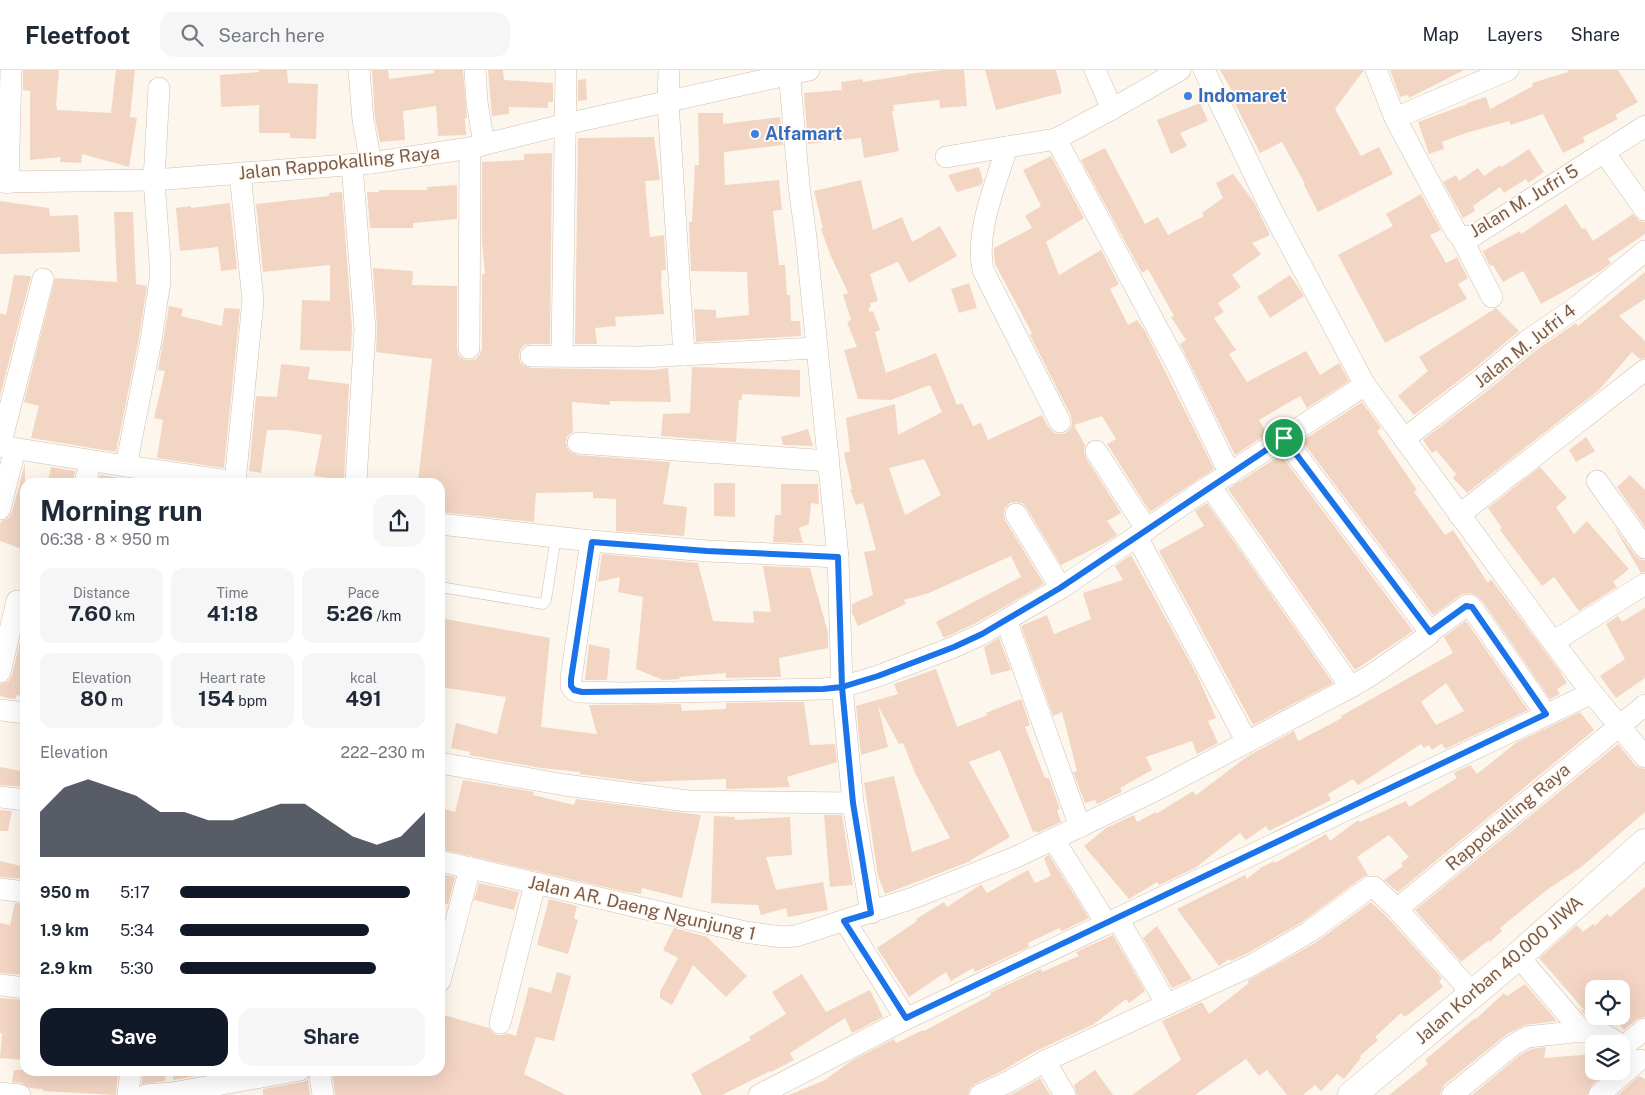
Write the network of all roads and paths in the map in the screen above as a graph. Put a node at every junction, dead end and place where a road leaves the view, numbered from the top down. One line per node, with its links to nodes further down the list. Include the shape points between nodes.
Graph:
1 (11, 70): 26 (street)
2 (359, 70): 23 (street)
3 (475, 70): 19 (street)
4 (566, 70): 16 (street)
5 (670, 70): 13 (street)
6 (1096, 70): 14 (street)
7 (1180, 70): 14 (street)
8 (1204, 70): 38 (street, via 1271,209)
9 (1376, 70): 15 (street, Jalan M. Jufri 5)
10 (1508, 70): 15 (street)
11 (796, 72): 13 (street, Jalan Rappokalling Raya); 33 (street, via 799,186)
12 (159, 88): 25 (street)
13 (668, 102): 16 (street, Jalan Rappokalling Raya); 34 (street)
14 (1112, 109): 18 (street)
15 (1395, 118): 28 (street, Jalan M. Jufri 5)
16 (566, 124): 19 (street, Jalan Rappokalling Raya); 36 (street)
17 (1645, 126): 21 (street, Jalan M. Jufri 5)
18 (1056, 139): 20 (street); 48 (street, via 1176,363)
19 (477, 146): 23 (street, Jalan Rappokalling Raya); 32 (street)
20 (1008, 147): 22 (street); 39 (street, via 983,228 980,257 983,270)
21 (1604, 152): 27 (street); 28 (street, Jalan M. Jufri 5, via 1473,236)
22 (946, 157)
23 (362, 164): 24 (street, Jalan Rappokalling Raya); 52 (street, via 365,329)
24 (240, 173): 25 (street, Jalan Rappokalling Raya); 51 (street, via 253,300)
25 (154, 180): 26 (street, Jalan Rappokalling Raya); 47 (street, via 160,281)
26 (4, 182)
27 (1645, 210)
28 (1461, 237): 31 (street)
29 (1645, 251): 41 (street, Jalan M. Jufri 4)
30 (43, 279): 43 (street, via 0,446)
31 (1492, 297)
32 (469, 348)
33 (816, 348): 34 (street); 46 (street)
34 (684, 355): 36 (street)
35 (531, 356): 36 (street)
36 (562, 356)
37 (1645, 370): 57 (street)
38 (1365, 385): 40 (street); 41 (street)
39 (1060, 422)
40 (1284, 438): 48 (street); 69 (street)
41 (1404, 439): 57 (street)
42 (578, 444): 46 (street)
43 (16, 449): 45 (street); 55 (street)
44 (1096, 451): 59 (street)
45 (91, 460): 47 (street); 49 (street)
46 (829, 461): 63 (street)
47 (126, 466): 50 (street)
48 (1230, 474): 54 (street)
49 (86, 478)
50 (208, 478)
51 (235, 478)
52 (356, 478)
53 (1597, 481): 62 (street)
54 (1210, 486): 59 (street); 73 (street)
55 (0, 509)
56 (1016, 514): 66 (street)
57 (1459, 515): 70 (street)
58 (445, 525): 60 (street)
59 (1142, 533): 66 (street); 80 (street)
60 (556, 538): 61 (street); 65 (lane, via 543,604)
61 (592, 542): 63 (street); 72 (street, via 571,679 574,690 623,693)
62 (1645, 548)
63 (838, 557): 72 (street)
64 (1645, 584): 70 (street)
65 (445, 588)
66 (1060, 588): 68 (street)
67 (14, 600): 71 (street)
68 (1006, 620): 72 (street, via 954,647); 86 (street)
69 (1430, 632): 73 (street, Jalan AR. Daeng Ngunjung 1); 78 (street, Jalan AR. Daeng Ngunjung 1, via 1466,606 1472,607)
70 (1553, 642): 74 (street)
71 (0, 672)
72 (842, 687): 85 (street)
73 (1351, 687): 80 (street, Jalan AR. Daeng Ngunjung 1)
74 (1592, 692): 78 (street); 79 (street)
75 (1645, 705): 79 (street, Rappokalling Raya)
76 (0, 710): 77 (street)
77 (20, 712)
78 (1546, 714): 97 (street)
79 (1620, 725): 81 (street); 94 (street, Rappokalling Raya)
80 (1247, 742): 86 (street, Jalan AR. Daeng Ngunjung 1)
81 (1645, 757)
82 (445, 764): 85 (street, via 582,788 688,801)
83 (0, 797): 84 (street)
84 (20, 799)
85 (853, 803): 95 (street)
86 (1080, 827): 87 (street, Jalan AR. Daeng Ngunjung 1)
87 (1054, 840): 95 (street, Jalan AR. Daeng Ngunjung 1); 97 (street)
88 (1645, 843): 98 (street, Jalan Korban 40.000 JIWA)
89 (445, 862): 90 (street, Jalan AR. Daeng Ngunjung 1)
90 (470, 868): 91 (street, Jalan AR. Daeng Ngunjung 1); 99 (street)
91 (535, 884): 96 (street, Jalan AR. Daeng Ngunjung 1, via 765,935 796,936); 105 (street)
92 (0, 889): 93 (street)
93 (20, 891)
94 (1397, 909): 102 (street); 103 (street, via 1374,887 1367,888 1290,945)
95 (871, 913): 96 (street, Jalan AR. Daeng Ngunjung 1)
96 (844, 921): 104 (street)
97 (1112, 922): 103 (street); 104 (street)
98 (1518, 956): 102 (street, Jalan Korban 40.000 JIWA); 107 (street)
99 (445, 957)
100 (0, 985): 101 (street)
101 (20, 987)
102 (1474, 994): 123 (street, Jalan Korban 40.000 JIWA)
103 (1167, 1004): 110 (street)
104 (906, 1018): 120 (street)
105 (500, 1023)
106 (1645, 1029): 109 (street)
107 (1582, 1031): 108 (street); 124 (street, via 1520,1040)
108 (1604, 1035)
109 (1630, 1052)
110 (1045, 1061): 121 (street); 122 (street)
111 (130, 1076): 117 (street)
112 (267, 1076): 118 (street)
113 (320, 1076): 119 (street)
114 (1610, 1080): 125 (street)
115 (0, 1093): 116 (street)
116 (20, 1095)
117 (128, 1095)
118 (146, 1095)
119 (323, 1095)
120 (759, 1095)
121 (980, 1095)
122 (1065, 1095)
123 (1352, 1095)
124 (1452, 1095)
125 (1599, 1095)

